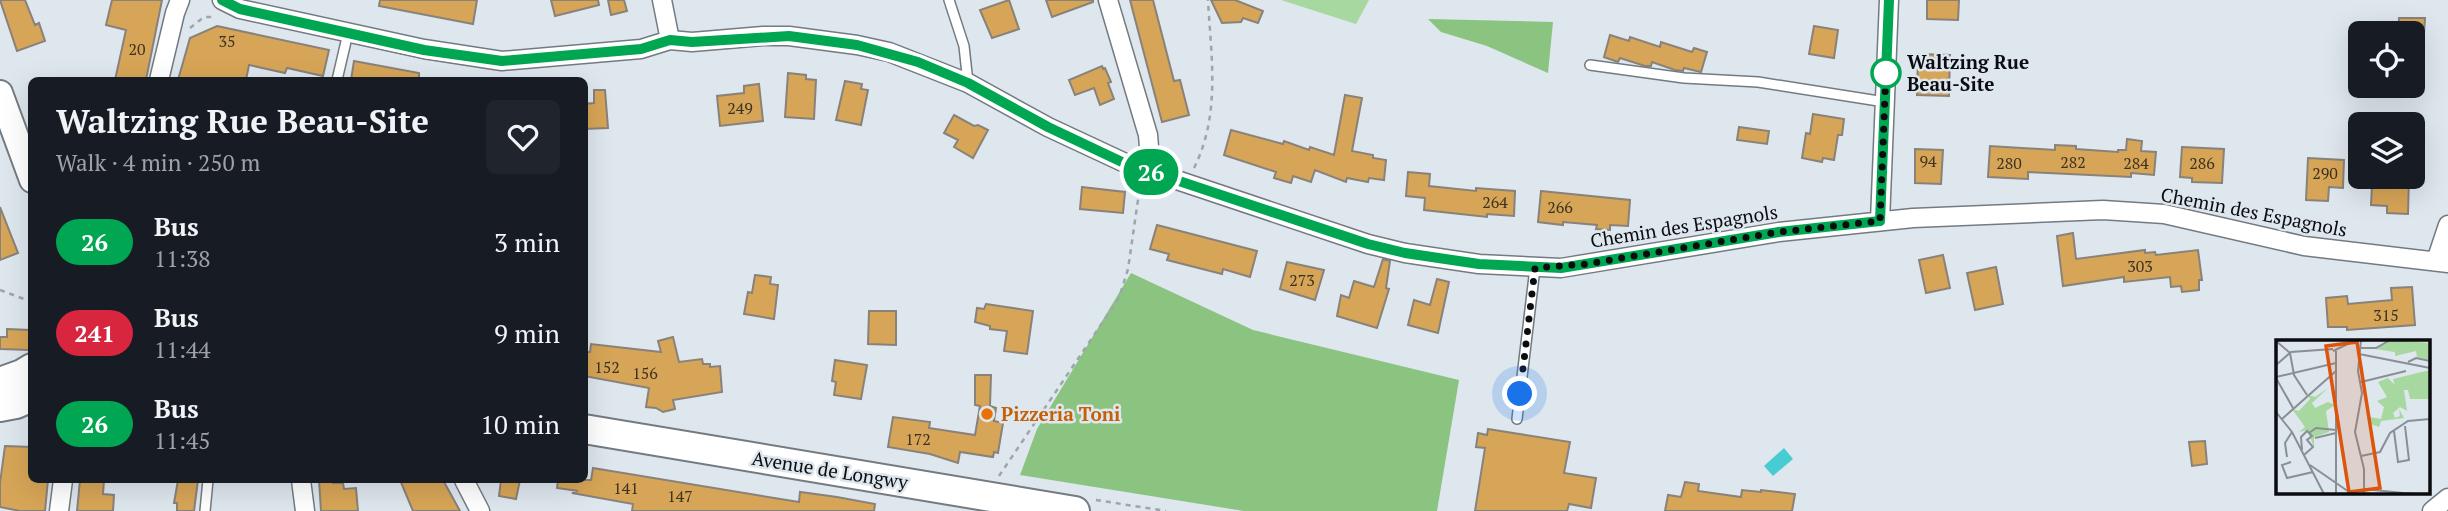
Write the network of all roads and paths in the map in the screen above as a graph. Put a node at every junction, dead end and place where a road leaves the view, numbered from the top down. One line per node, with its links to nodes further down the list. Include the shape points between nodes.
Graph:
1 (180, 0): 13 (street)
2 (222, 0): 9 (street, Chemin des Espagnols, via 240,9)
3 (662, 0): 11 (street)
4 (949, 0): 15 (lane, via 964,46)
5 (1108, 0): 19 (street, via 1148,135)
6 (1208, 0): 20 (path, via 1211,116 1207,139)
7 (1889, 0): 17 (street)
8 (223, 18): 10 (path, via 204,16)
9 (348, 33): 11 (street, Chemin des Espagnols, via 502,61 641,49); 14 (lane)
10 (186, 36)
11 (670, 40): 15 (street, Chemin des Espagnols, via 776,36 834,40 889,52)
12 (1590, 65): 17 (lane, via 1758,82)
13 (160, 77)
14 (338, 77)
15 (968, 83): 19 (street, Chemin des Espagnols, via 1087,146)
16 (0, 93): 18 (main road)
17 (1885, 102): 21 (street)
18 (28, 169)
19 (1145, 170): 20 (street, Chemin des Espagnols); 37 (path, via 1119,298 998,477)
20 (1186, 183): 24 (street, Chemin des Espagnols, via 1368,244 1479,264)
21 (1880, 221): 23 (street, Chemin des Espagnols, via 2130,211 2190,218 2304,246); 24 (street, Chemin des Espagnols)
22 (2448, 225): 23 (street)
23 (2442, 262)
24 (1535, 268): 31 (lane)
25 (0, 290): 26 (path)
26 (28, 300)
27 (28, 370): 28 (main road)
28 (0, 382)
29 (28, 399): 30 (main road)
30 (0, 407)
31 (1517, 419)
32 (588, 430): 37 (main road, Avenue de Longwy)
33 (63, 483): 39 (street)
34 (208, 483): 40 (lane)
35 (301, 483): 41 (street)
36 (466, 483): 42 (street)
37 (994, 496): 43 (main road, Avenue de Longwy)
38 (2448, 498): 44 (street)
39 (59, 511)
40 (205, 511)
41 (305, 511)
42 (480, 511)
43 (1074, 511)
44 (2432, 511)

